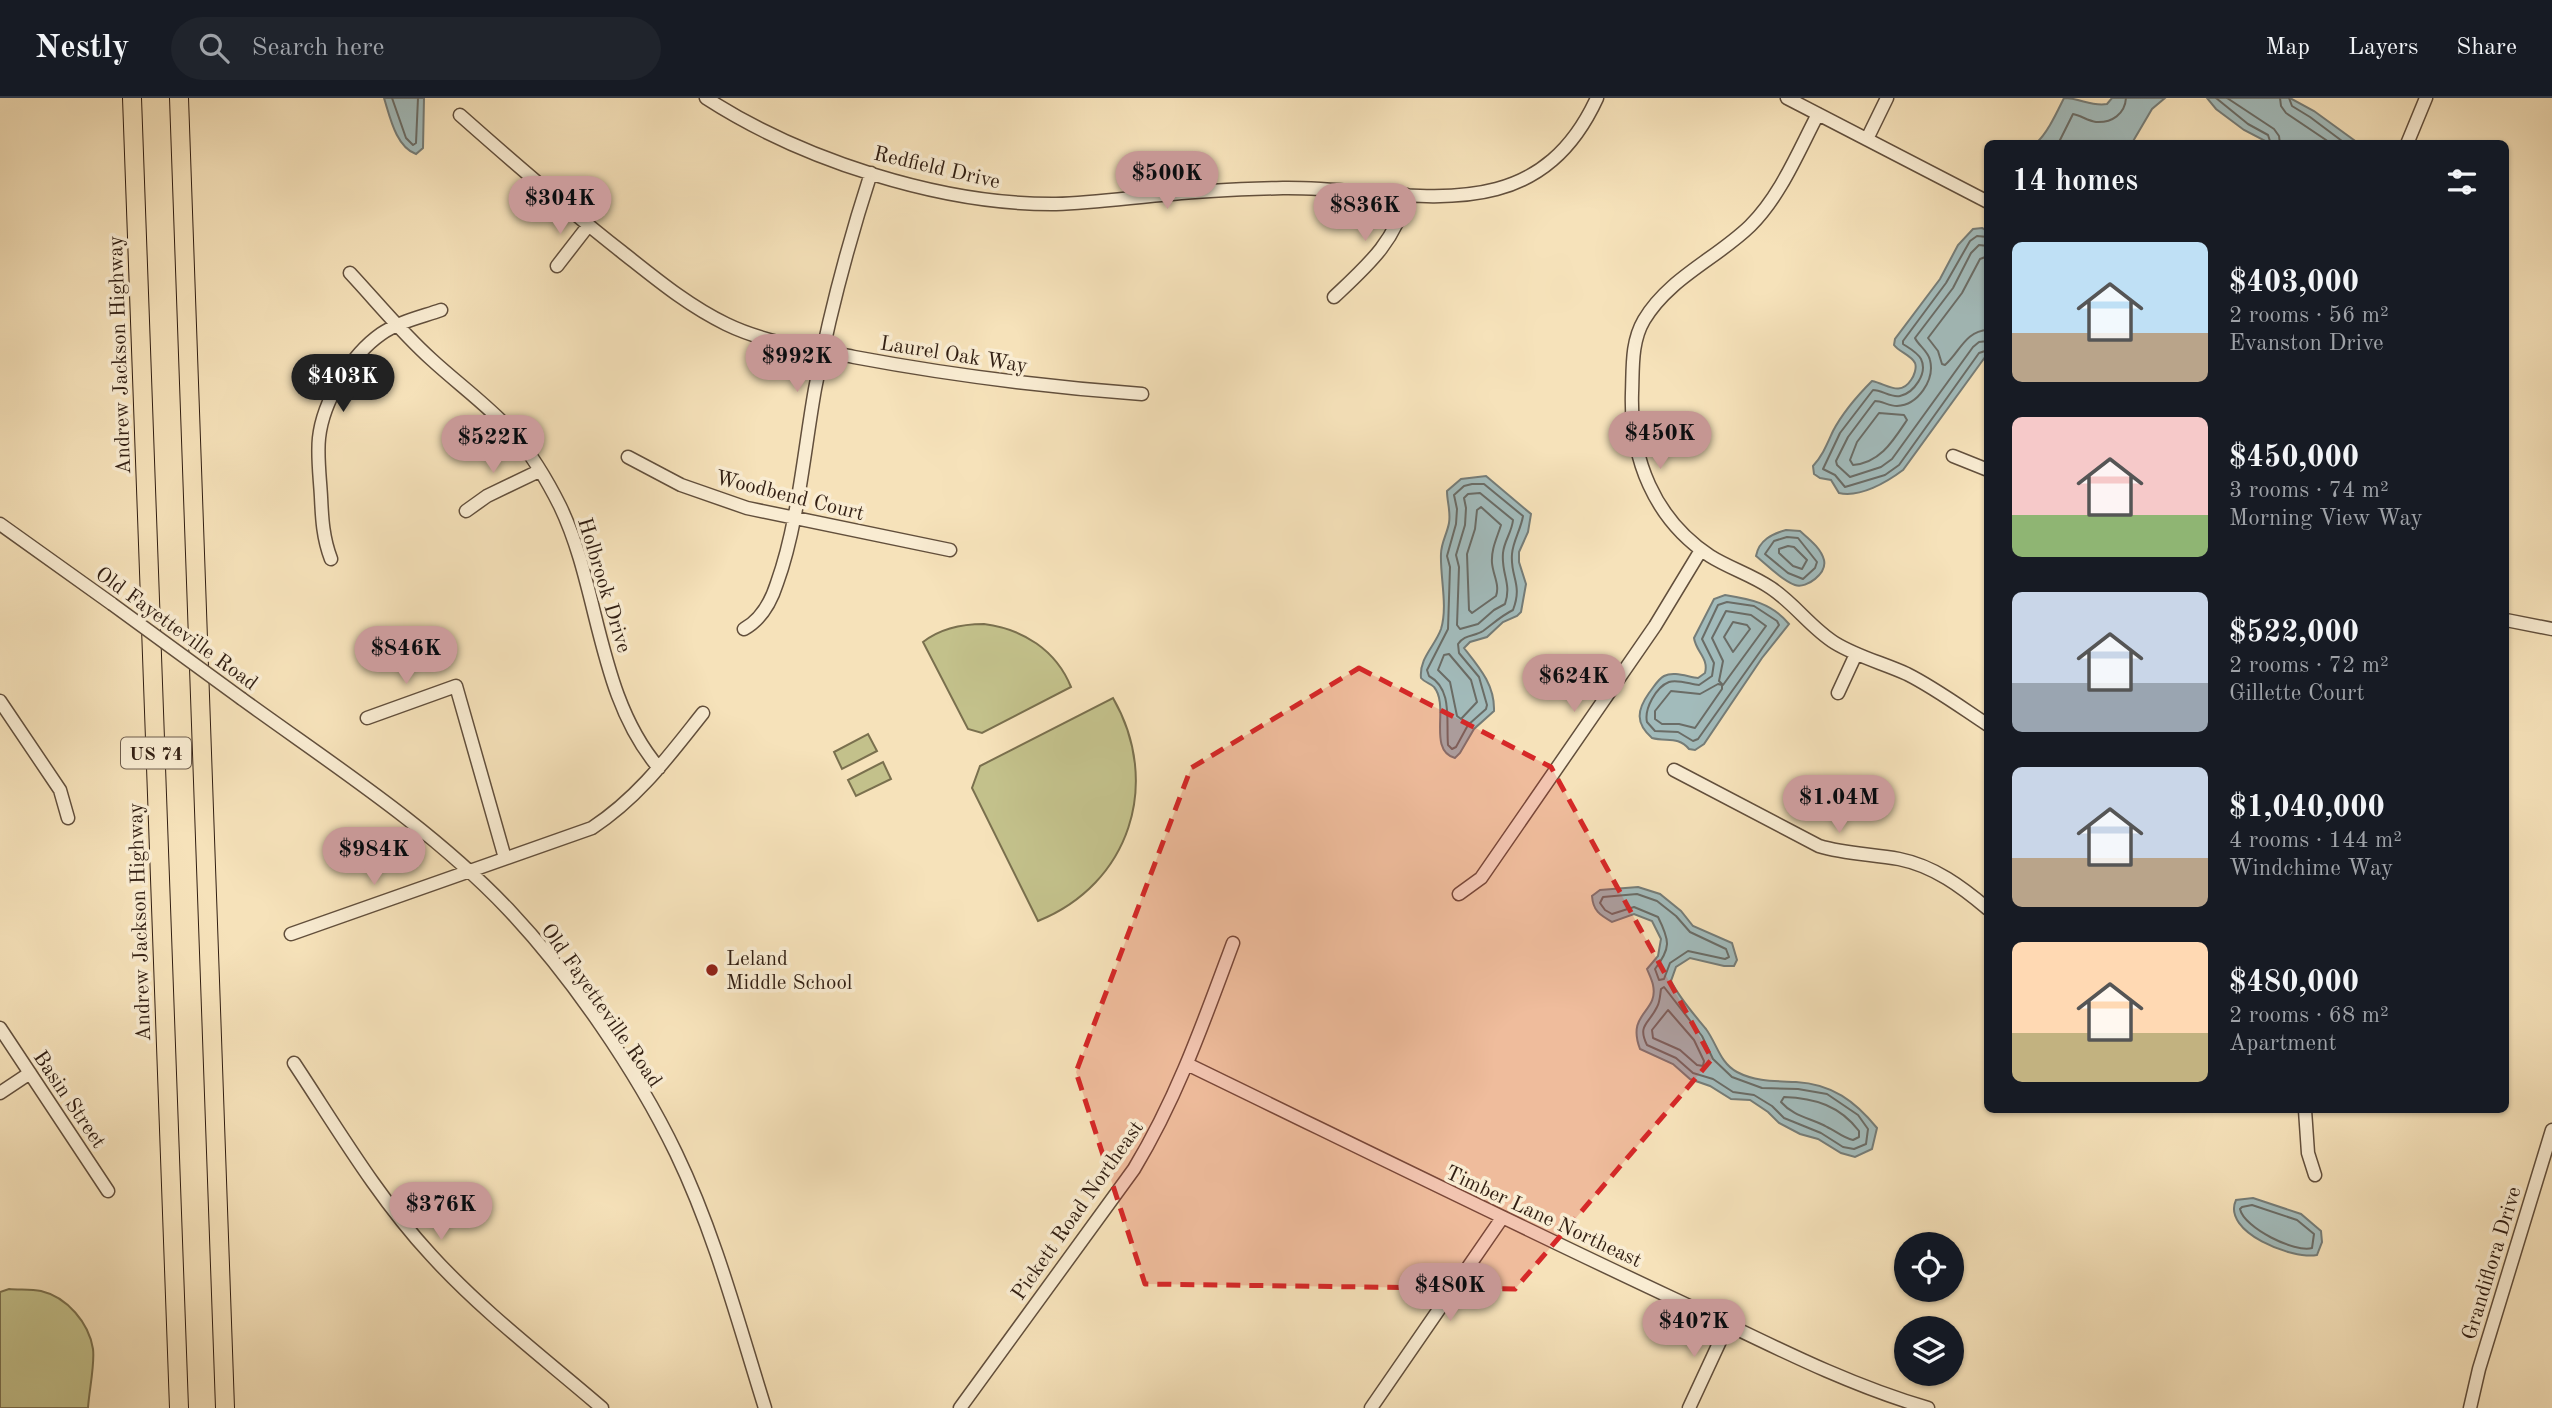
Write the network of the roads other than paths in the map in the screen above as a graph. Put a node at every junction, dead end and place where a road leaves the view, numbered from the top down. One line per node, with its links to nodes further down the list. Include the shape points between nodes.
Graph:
1 (132, 98): 62 (highway, Andrew Jackson Highway / US 74)
2 (179, 98): 63 (highway, US 74)
3 (706, 98): 12 (street, Redfield Drive, via 784,141)
4 (1597, 98): 13 (street, Redfield Drive, via 1568,143 1520,180 1473,195)
5 (1787, 98): 8 (street)
6 (1886, 98): 10 (street)
7 (2426, 98): 11 (street)
8 (1818, 114): 10 (street); 31 (street, via 1766,208 1663,296 1637,337 1632,415 1638,459 1659,504)
9 (460, 115): 15 (street, Laurel Oak Way)
10 (1867, 139): 14 (street)
11 (2409, 140)
12 (871, 173): 13 (street, Redfield Drive, via 953,194 1030,203 1250,189 1344,189); 21 (street)
13 (1407, 195): 18 (street, via 1388,242)
14 (1984, 200)
15 (588, 226): 16 (street); 21 (street, Laurel Oak Way, via 709,316 746,332)
16 (557, 266)
17 (350, 274): 20 (street, Holbrook Drive)
18 (1334, 297)
19 (440, 310): 20 (street)
20 (397, 325): 26 (street, Holbrook Drive, via 515,435); 32 (street, via 379,335 355,359 327,409 319,438 323,538)
21 (822, 351): 22 (street, Laurel Oak Way, via 1012,383); 28 (street)
22 (1142, 394)
23 (1953, 456): 25 (street)
24 (628, 457): 28 (street, Woodbend Court, via 701,494)
25 (1984, 468)
26 (539, 471): 27 (street); 42 (street, Holbrook Drive, via 571,534 628,723)
27 (466, 511)
28 (793, 519): 30 (street, Woodbend Court); 34 (street, via 771,599 760,617)
29 (0, 524): 46 (street, Old Fayetteville Road, bridge, via 378,797)
30 (950, 550)
31 (1701, 550): 36 (street, via 1768,586 1824,636); 47 (street, via 1648,636 1481,878)
32 (331, 559)
33 (2509, 621): 35 (street)
34 (744, 629)
35 (2552, 629)
36 (1856, 654): 37 (street); 41 (street, via 1911,676)
37 (1838, 693)
38 (0, 701): 44 (street, via 60,790)
39 (703, 713): 42 (street)
40 (368, 718): 45 (street, via 456,686)
41 (1984, 722)
42 (659, 768): 45 (street, via 614,814 592,828)
43 (1674, 770): 48 (street, via 1819,846 1927,868)
44 (68, 818)
45 (505, 858): 46 (street)
46 (468, 872): 49 (street); 65 (street, Old Fayetteville Road, via 508,909 548,957 648,1100 705,1222)
47 (1459, 894)
48 (1984, 906)
49 (291, 933)
50 (1233, 943): 53 (street, Pickett Road Northeast)
51 (0, 1028): 54 (street, Basin Street)
52 (294, 1063): 64 (street, via 386,1199 430,1254 499,1323)
53 (1187, 1064): 60 (street, Timber Lane Northeast); 66 (street, Pickett Road Northeast, via 1134,1169)
54 (30, 1073): 55 (street); 59 (street, Basin Street)
55 (0, 1093)
56 (2305, 1113): 58 (street)
57 (2552, 1130): 70 (street, Grandiflora Drive)
58 (2315, 1175)
59 (108, 1191)
60 (1502, 1218): 61 (street, Timber Lane Northeast); 67 (street)
61 (1728, 1324): 68 (street); 69 (street, Timber Lane Northeast, via 1885,1396)
62 (179, 1408)
63 (225, 1408)
64 (602, 1408)
65 (765, 1408)
66 (960, 1408)
67 (1371, 1408)
68 (1689, 1408)
69 (1928, 1408)
70 (2470, 1408)

